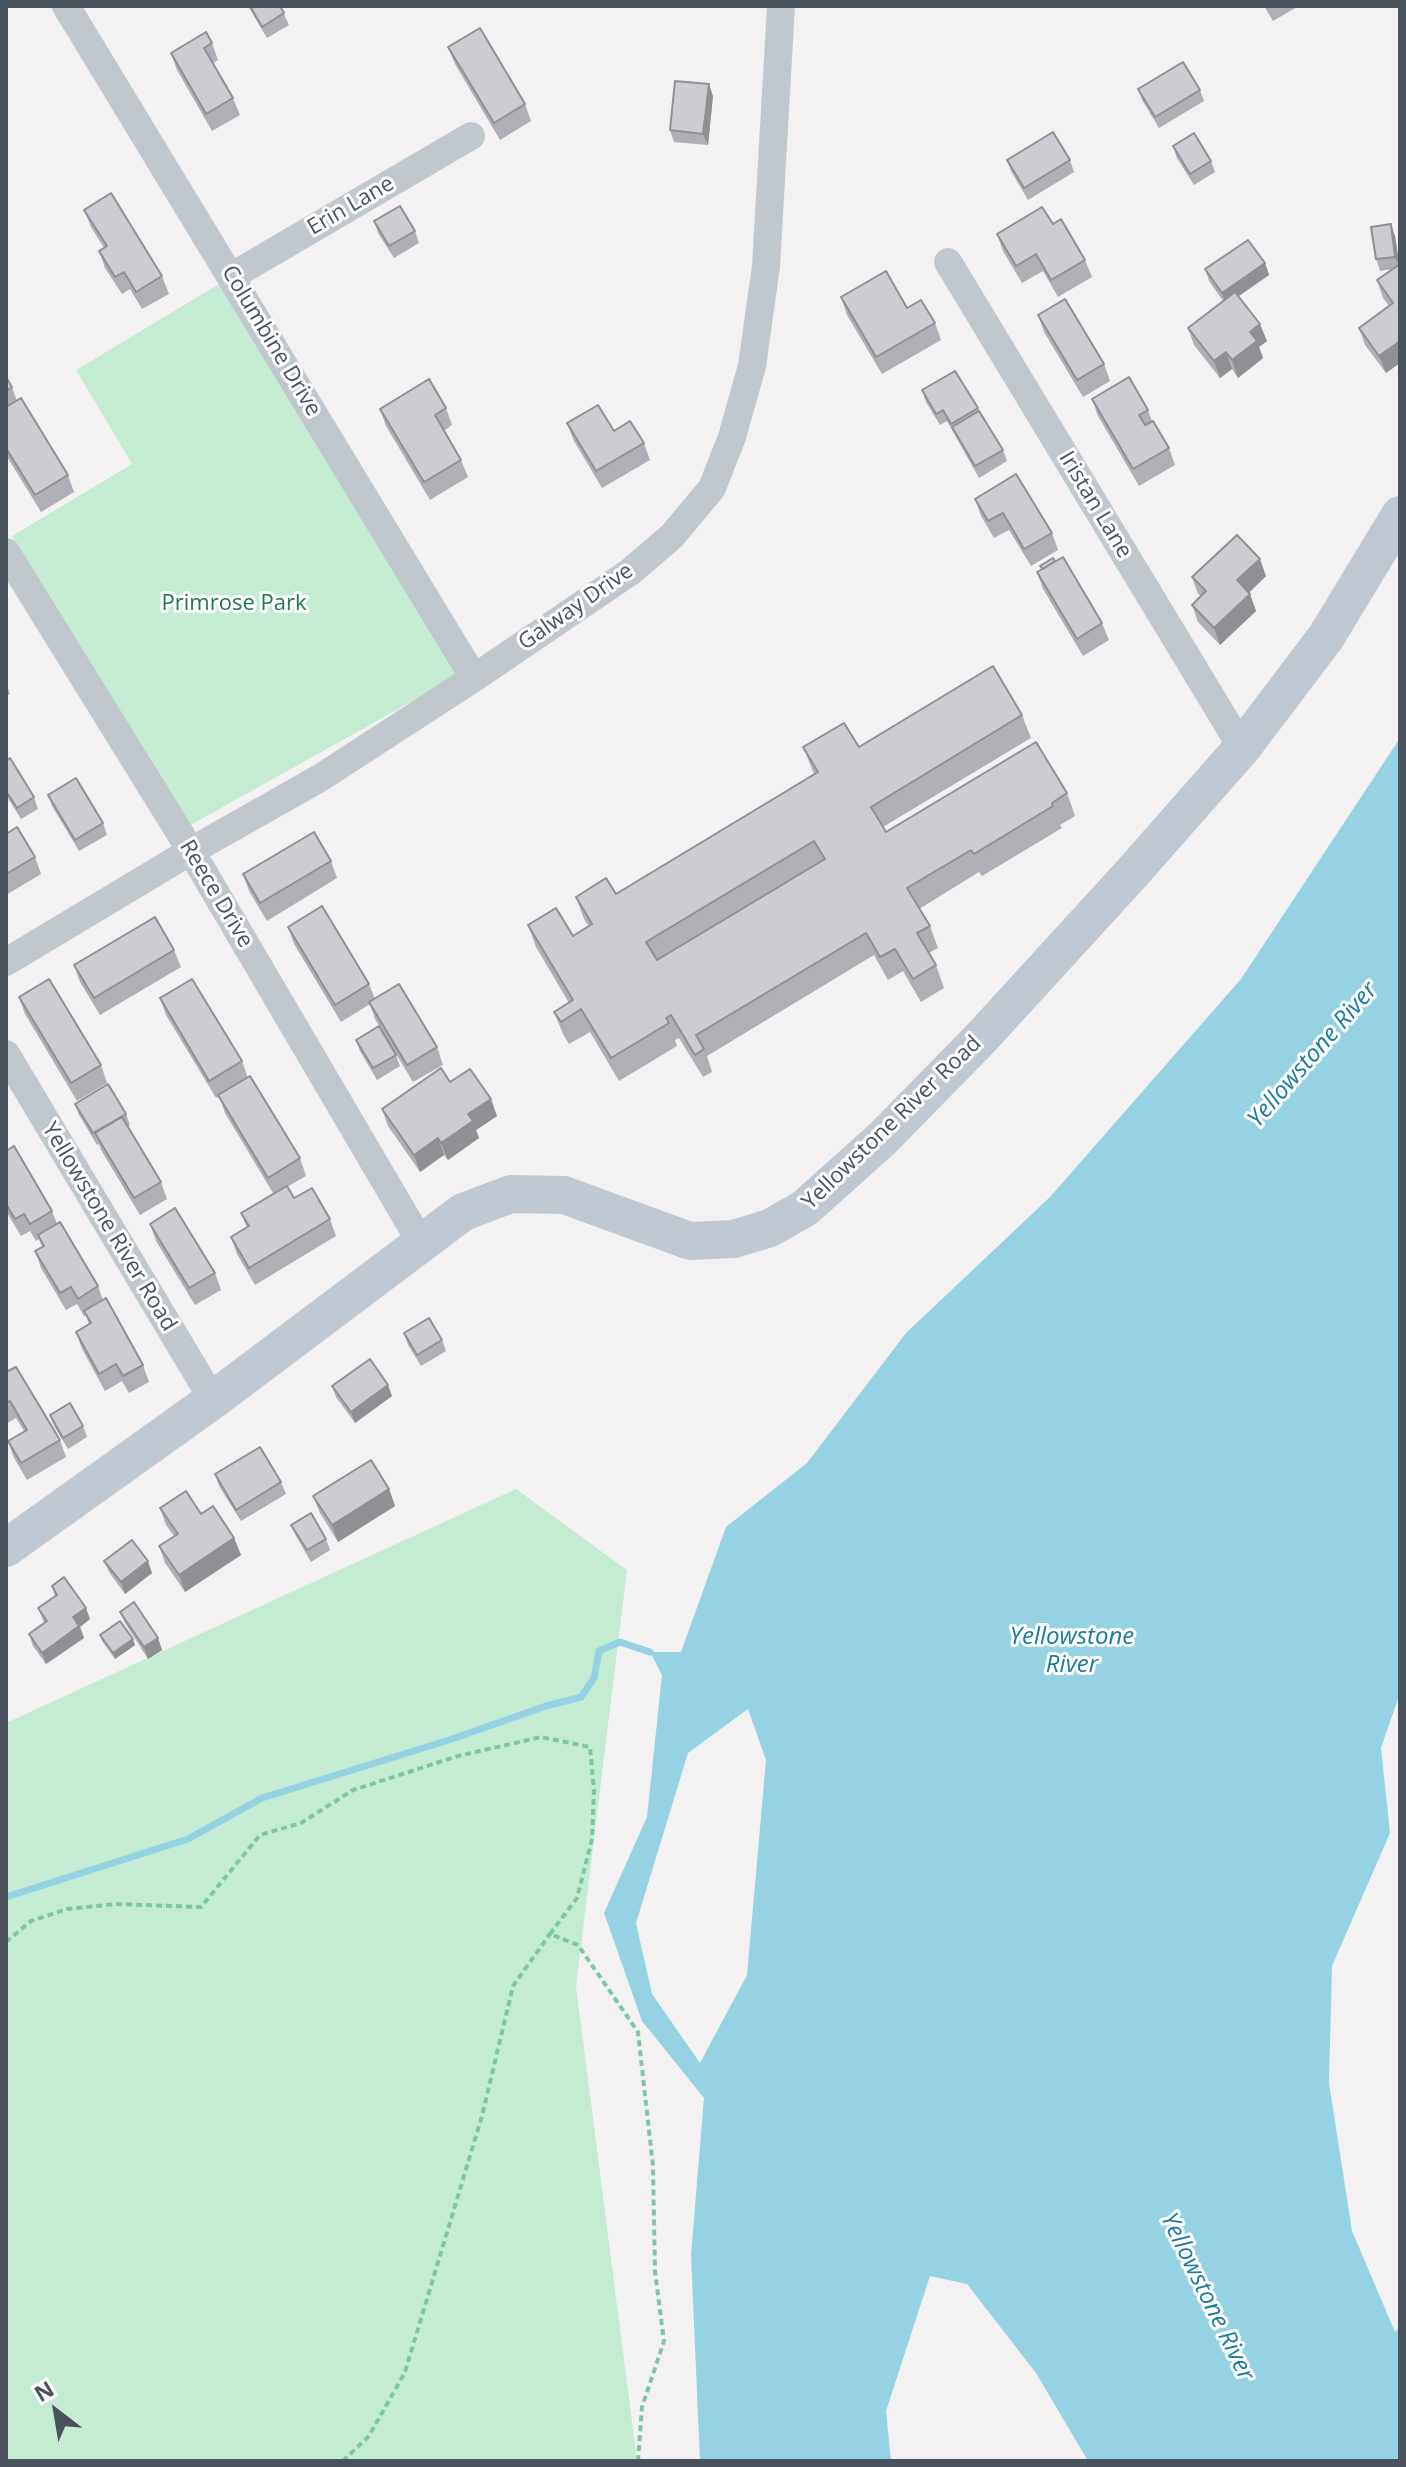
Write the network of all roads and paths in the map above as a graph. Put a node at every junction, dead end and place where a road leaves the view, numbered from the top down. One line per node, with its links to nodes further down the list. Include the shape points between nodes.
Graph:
1 (66, 6): 5 (street, Columbine Drive)
2 (781, 6): 9 (street, Galway Drive, via 766,266 752,366 712,488 672,536 630,572)
3 (471, 136): 5 (street, Erin Lane)
4 (948, 262): 10 (street, Iristan Lane)
5 (232, 276): 9 (street, Columbine Drive)
6 (1400, 515): 10 (street, Yellowstone River Road, via 1326,637)
7 (6, 552): 8 (street, Reece Drive)
8 (14, 584): 11 (street, Reece Drive)
9 (474, 678): 11 (street, Galway Drive, via 320,778)
10 (1242, 748): 14 (street, Yellowstone River Road, via 981,1038 805,1208 770,1228 734,1239 690,1241 564,1195 511,1194 463,1212)
11 (191, 851): 12 (street, Galway Drive); 14 (street, Reece Drive)
12 (6, 962)
13 (6, 1054): 15 (street, Yellowstone River Road)
14 (420, 1241): 15 (street, Yellowstone River Road)
15 (213, 1400): 16 (street, Yellowstone River Road)
16 (6, 1547)
17 (550, 1934): 18 (path, via 577,1898 592,1839 594,1790 590,1747 541,1737 458,1756 353,1790 301,1823 260,1835 201,1907 116,1904 67,1909 31,1921); 19 (path, via 513,1986 482,2116 405,2372 369,2436); 20 (path, via 578,1945 638,2032 664,2341 642,2407)
18 (6, 1942)
19 (343, 2461)
20 (638, 2461)

